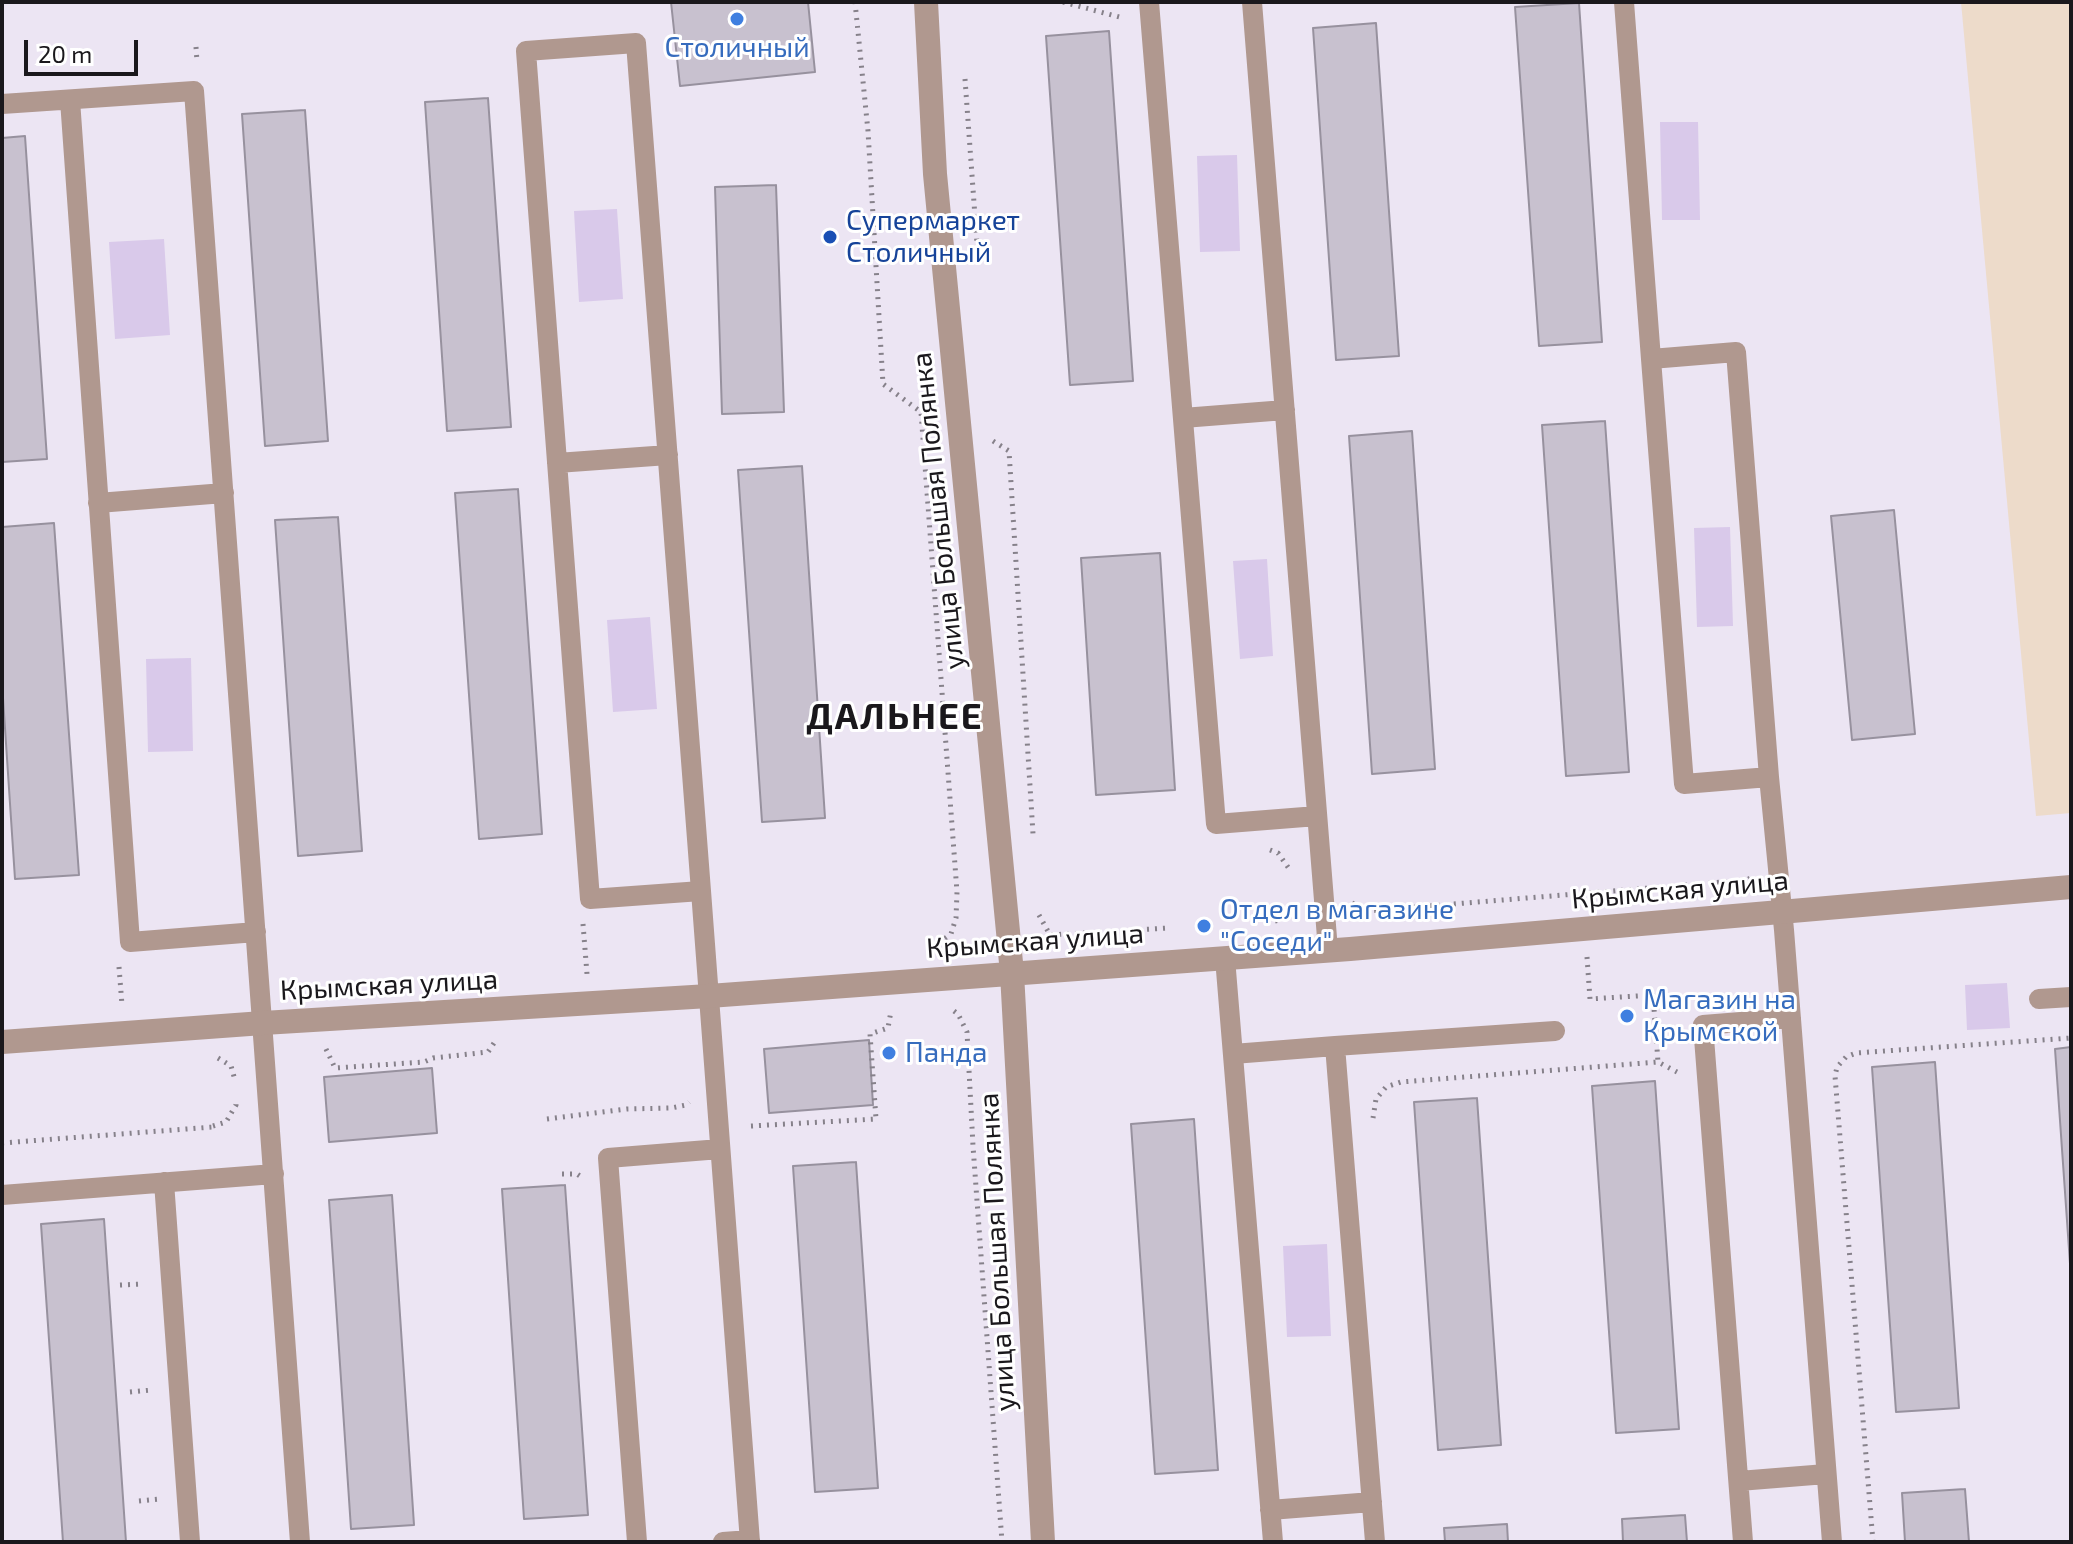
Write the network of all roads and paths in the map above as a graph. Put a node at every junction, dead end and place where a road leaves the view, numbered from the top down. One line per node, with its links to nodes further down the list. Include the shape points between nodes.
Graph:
1 (855, 2): 35 (path, via 883,384 921,412 957,892 951,934)
2 (926, 2): 39 (street, улица Большая Полянка, via 937,190)
3 (1063, 2): 7 (path)
4 (1149, 2): 14 (lane)
5 (1252, 2): 13 (lane)
6 (1624, 2): 12 (lane)
7 (1134, 21)
8 (964, 64): 11 (path)
9 (70, 100): 10 (lane); 18 (lane, via 194,91); 19 (lane)
10 (2, 104)
11 (977, 252)
12 (1651, 359): 20 (lane, via 1684,784); 20 (lane, via 1736,352)
13 (1285, 410): 14 (lane); 21 (lane)
14 (1183, 418): 21 (lane, via 1216,824)
15 (991, 439): 22 (path, via 1009,451)
16 (668, 455): 17 (lane); 17 (lane, via 636,43 526,51); 27 (lane)
17 (557, 463): 27 (lane, via 590,899)
18 (224, 493): 19 (lane); 34 (lane)
19 (98, 503): 34 (lane, via 130,942)
20 (1769, 777): 30 (lane)
21 (1317, 816): 36 (lane)
22 (1034, 838)
23 (1265, 848): 25 (path, via 1278,853)
24 (1758, 872): 29 (path, via 1747,880 1368,911)
25 (1292, 873)
26 (2071, 887): 30 (street, Крымская улица)
27 (701, 891): 40 (lane)
28 (1297, 893): 32 (path, via 1279,920)
29 (1350, 902)
30 (1782, 911): 36 (street, Крымская улица); 45 (lane)
31 (1038, 913): 33 (path, via 1050,935)
32 (1264, 921)
33 (1173, 927)
34 (256, 932): 46 (lane)
35 (932, 948)
36 (1328, 950): 38 (street, Крымская улица)
37 (1587, 955): 55 (path, via 1590,999 1653,995)
38 (1225, 958): 39 (street, Крымская улица); 53 (lane)
39 (1012, 973): 40 (street, Крымская улица); 82 (street, улица Большая Полянка)
40 (709, 996): 46 (street, Крымская улица); 62 (lane)
41 (2071, 997): 42 (lane)
42 (2039, 999)
43 (892, 1002): 59 (path, via 888,1028 870,1034 876,1119)
44 (951, 1009): 81 (path, via 967,1032)
45 (1791, 1018): 70 (lane); 71 (lane, via 1703,1025)
46 (263, 1023): 50 (street, Крымская улица); 63 (lane)
47 (1555, 1031): 51 (lane)
48 (501, 1032): 52 (path, via 488,1052 424,1062 335,1068)
49 (2071, 1038): 87 (path, via 1856,1053 1837,1067)
50 (2, 1042)
51 (1335, 1046): 53 (lane); 73 (lane)
52 (324, 1047)
53 (1233, 1054): 74 (lane)
54 (210, 1056): 61 (path, via 231,1066 235,1081 236,1105 226,1122)
55 (1658, 1062): 56 (path, via 1675,1070); 60 (path, via 1401,1082 1386,1087 1376,1099)
56 (1684, 1083)
57 (694, 1096): 58 (path, via 686,1105 671,1108)
58 (547, 1119)
59 (751, 1126)
60 (1374, 1130)
61 (2, 1143)
62 (720, 1149): 76 (lane); 79 (lane, via 608,1158)
63 (274, 1174): 64 (lane); 78 (lane)
64 (164, 1182): 65 (lane); 77 (lane)
65 (2, 1195)
66 (143, 1271): 67 (path, via 144,1284)
67 (120, 1285)
68 (151, 1375): 69 (path, via 153,1390)
69 (130, 1392)
70 (1826, 1474): 71 (lane); 86 (lane)
71 (1739, 1481): 85 (lane)
72 (139, 1501): 75 (path, via 161,1499)
73 (1372, 1502): 74 (lane); 84 (lane)
74 (1270, 1510): 83 (lane)
75 (162, 1513)
76 (750, 1541): 80 (lane)
77 (190, 1542)
78 (300, 1542)
79 (637, 1542)
80 (723, 1542)
81 (1002, 1542)
82 (1043, 1542)
83 (1273, 1542)
84 (1375, 1542)
85 (1743, 1542)
86 (1832, 1542)
87 (1873, 1542)

